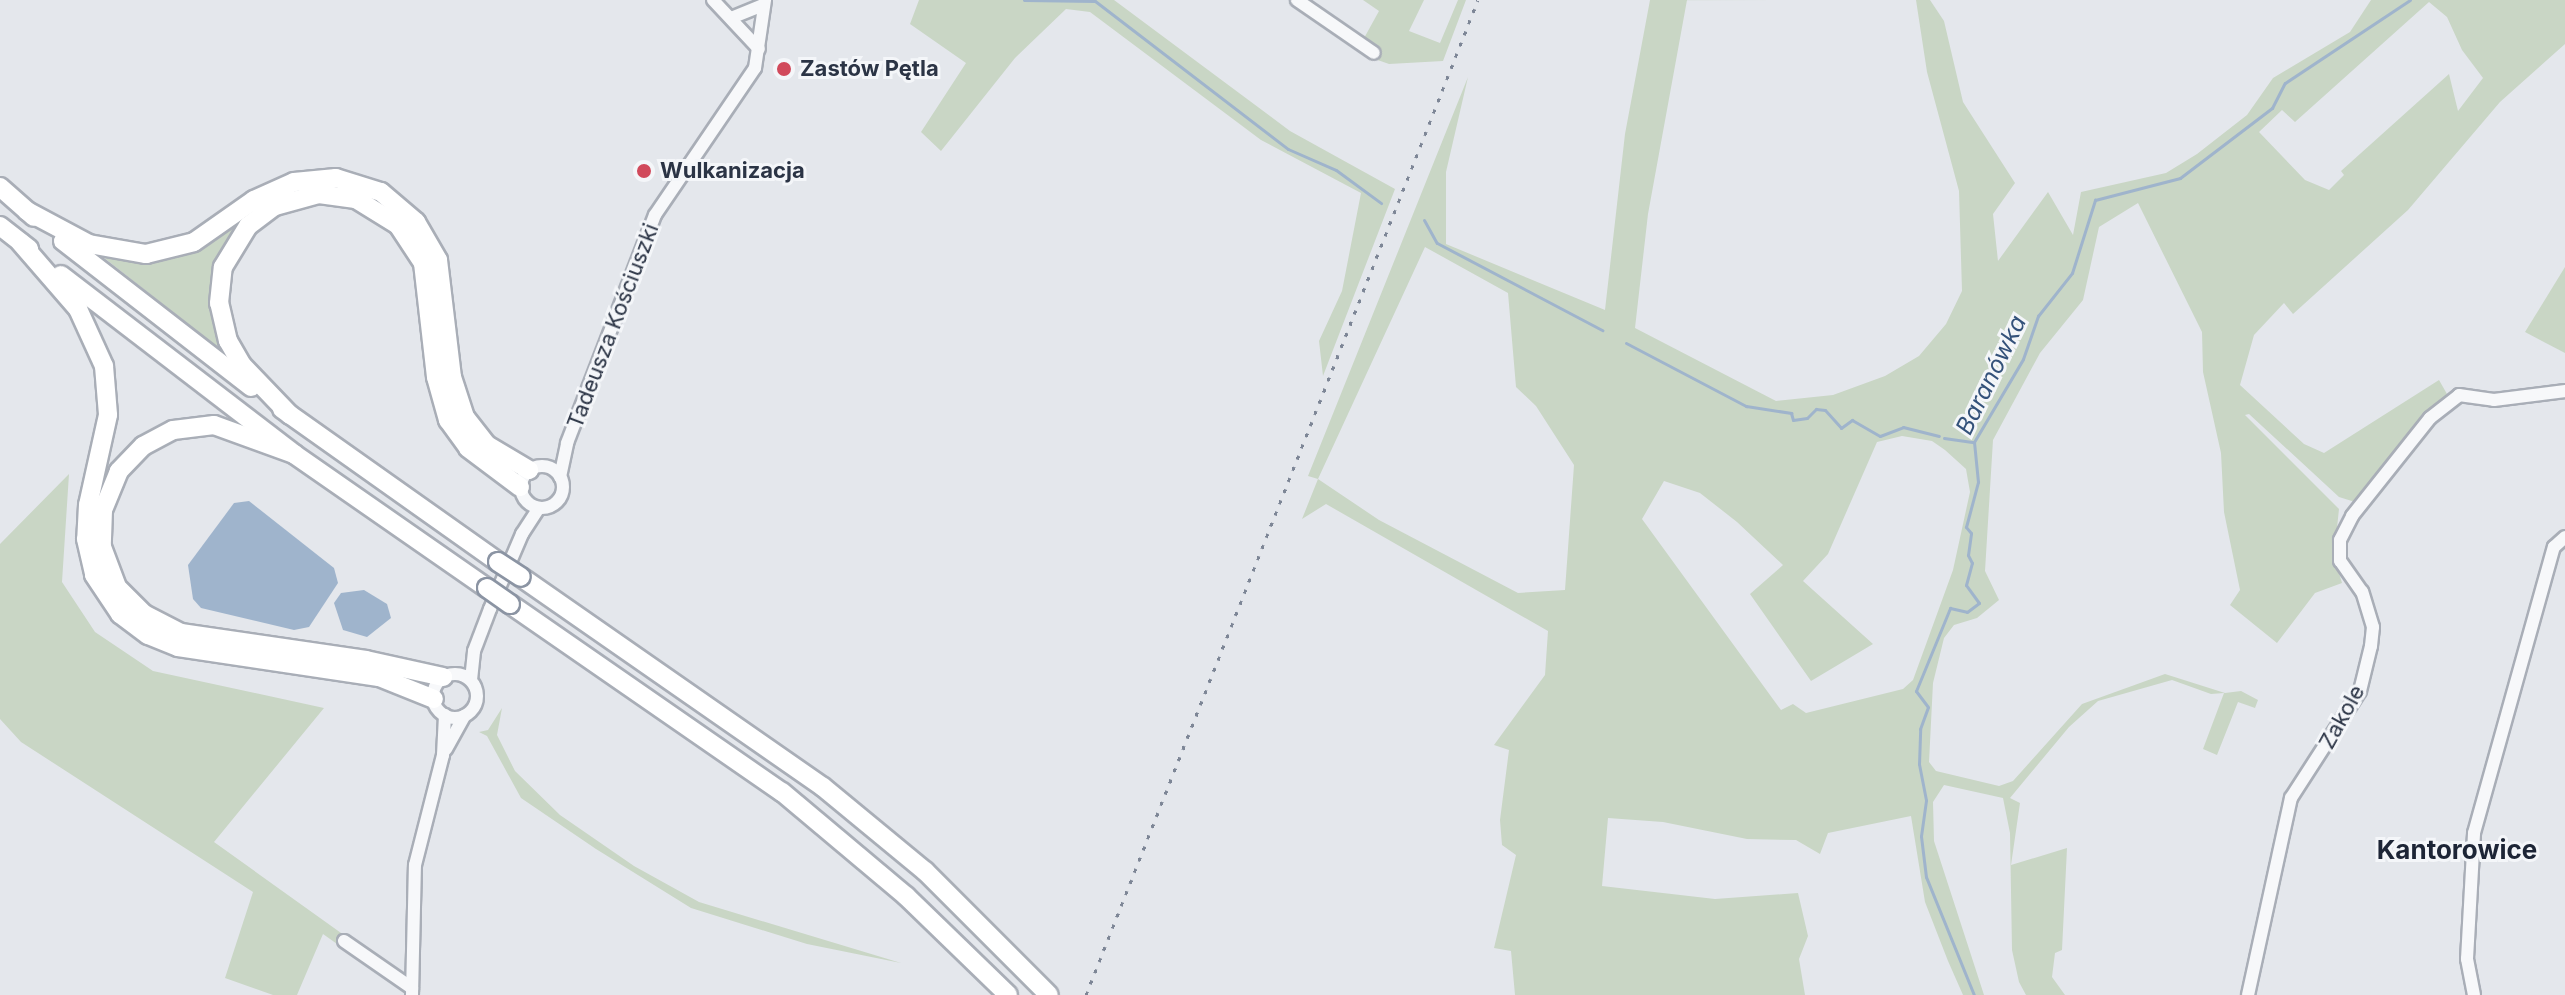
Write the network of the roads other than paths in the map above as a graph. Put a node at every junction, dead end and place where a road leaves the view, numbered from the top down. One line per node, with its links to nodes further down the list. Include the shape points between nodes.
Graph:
1 (713, 0): 4 (street)
2 (1297, 0): 6 (street)
3 (764, 2): 4 (street); 5 (street, Tadeusza Kościuszki)
4 (731, 18): 5 (street)
5 (759, 49): 13 (street, Tadeusza Kościuszki, via 736,101 655,215)
6 (1374, 53)
7 (0, 187): 8 (highway)
8 (27, 211): 12 (highway); 15 (highway, via 89,244 146,254 194,242 254,200 294,182 336,178 381,192 416,222 438,260 452,377 465,417 487,445)
9 (0, 226): 10 (highway)
10 (20, 242): 14 (highway); 22 (highway, via 78,309 104,366 108,415 86,539 94,575 120,614 148,635 178,647 379,677)
11 (2565, 391): 30 (street, Zakole, via 2494,400 2459,395 2430,418 2352,516 2340,540 2340,561 2362,592 2373,627 2371,646 2360,691 2291,798)
12 (290, 415): 17 (highway, via 242,365 228,341 219,303 223,267 248,226 275,206 319,194 356,199 398,225 423,263 436,377 448,420 468,448); 27 (highway, bridge, via 823,787 925,871)
13 (567, 443): 15 (street, Tadeusza Kościuszki); 16 (street, Tadeusza Kościuszki)
14 (294, 454): 20 (highway, via 214,425 173,430 143,446 119,471 103,510 102,547 117,587 144,614 181,633); 29 (highway, bridge, via 782,792 906,896)
15 (538, 468): 16 (street); 17 (street, Tadeusza Kościuszki)
16 (560, 477): 17 (street, Tadeusza Kościuszki, via 559,499)
17 (529, 500): 19 (street, via 522,534)
18 (2565, 537): 31 (street, via 2554,547 2474,833 2467,959)
19 (474, 651): 20 (street); 21 (street)
20 (449, 676): 21 (street); 22 (street)
21 (471, 680): 24 (street, via 476,703)
22 (434, 699): 23 (street)
23 (445, 715): 24 (street); 25 (street)
24 (464, 716): 25 (street)
25 (443, 755): 28 (street, via 415,865)
26 (344, 941): 28 (street)
27 (1044, 989)
28 (412, 991)
29 (1008, 995)
30 (2248, 995)
31 (2474, 995)

